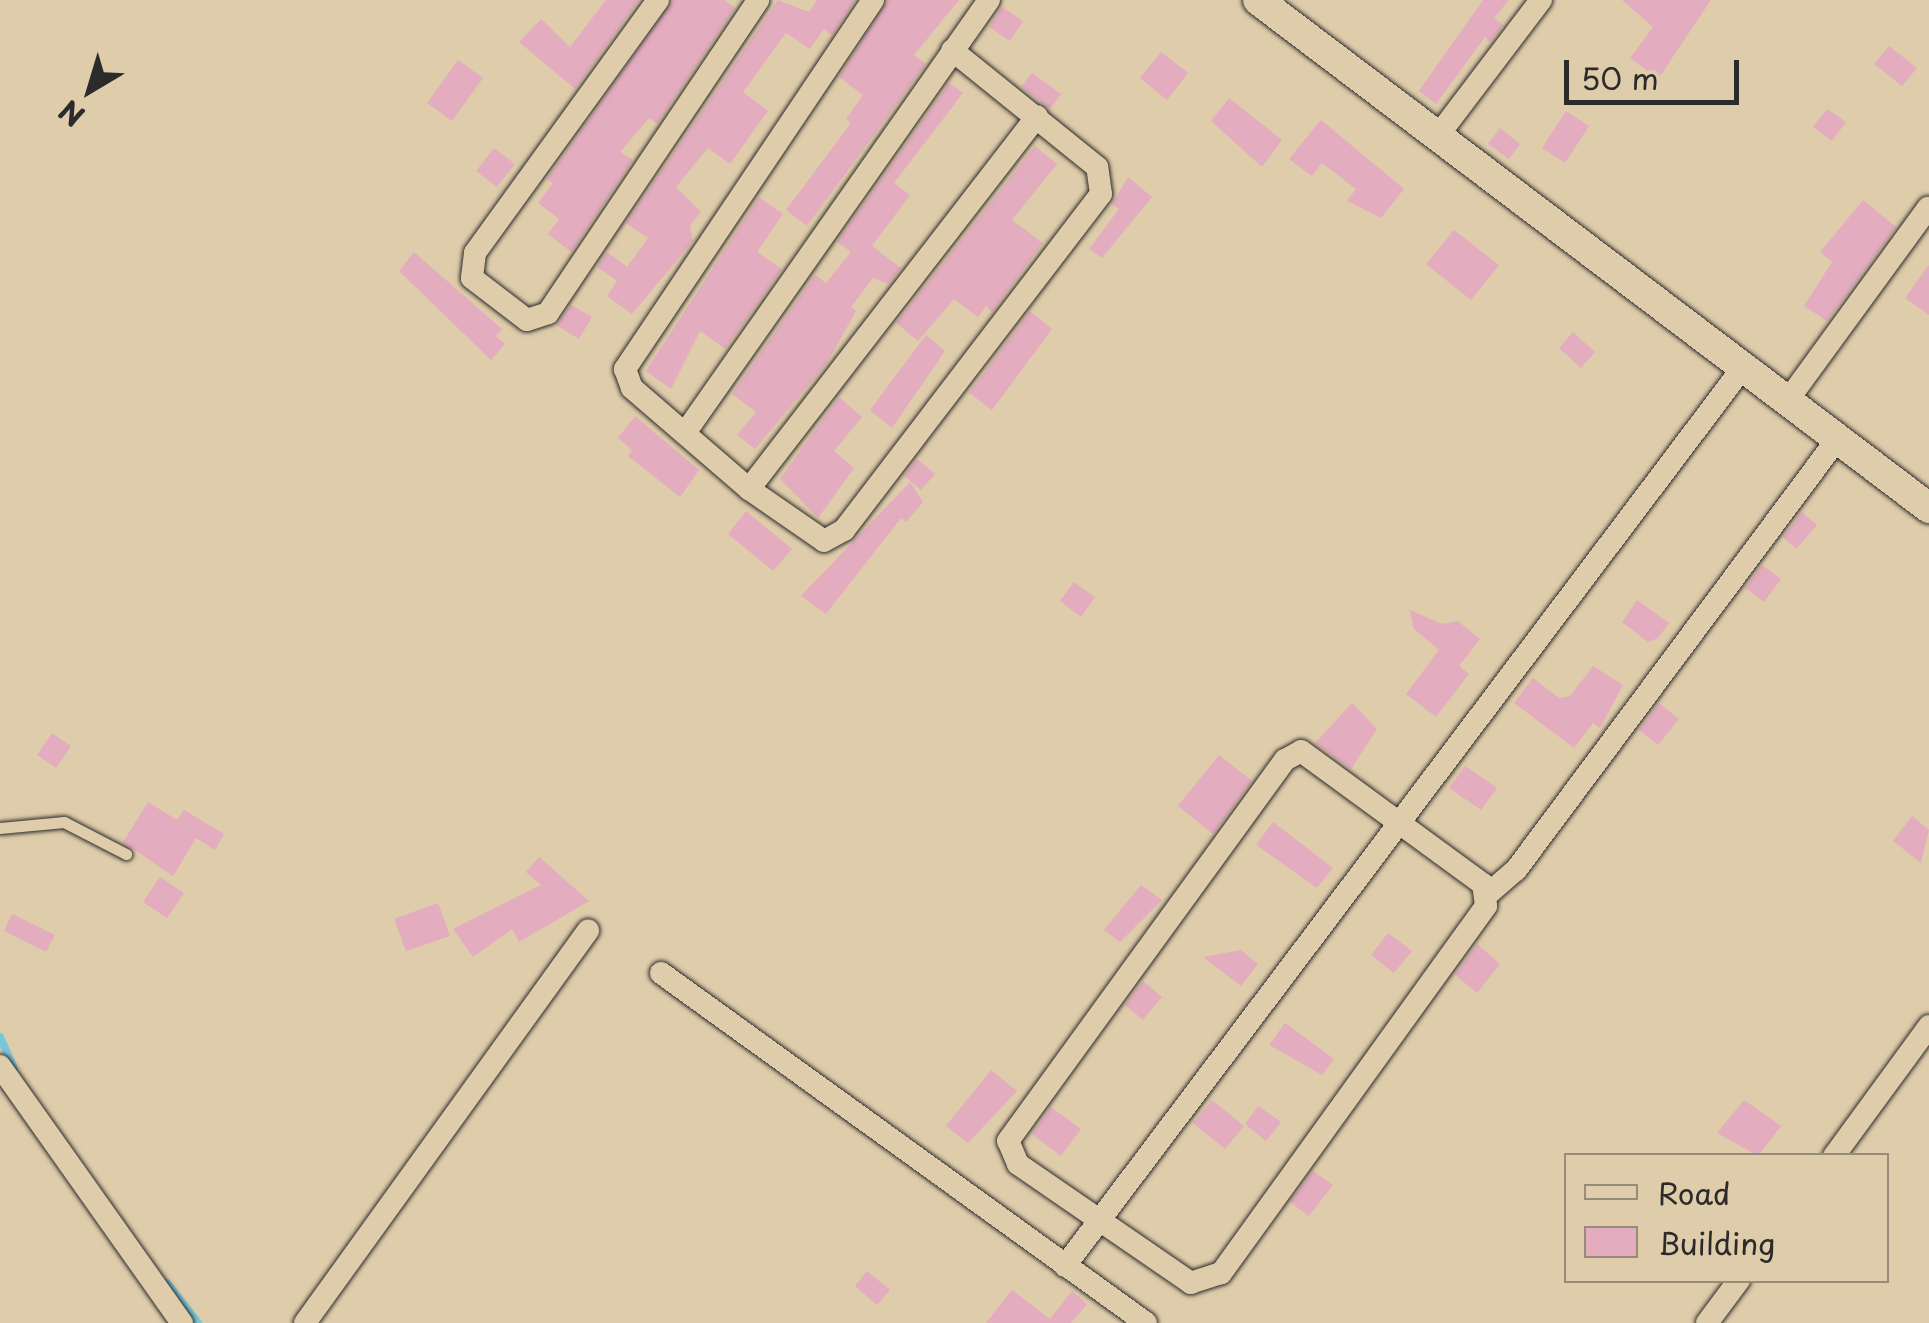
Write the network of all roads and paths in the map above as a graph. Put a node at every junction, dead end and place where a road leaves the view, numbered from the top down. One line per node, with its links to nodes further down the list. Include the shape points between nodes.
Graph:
1 (658, 0): 2 (street, via 475,253 472,278 527,320 548,313)
2 (758, 0)
3 (873, 0): 13 (street, via 625,369 632,388)
4 (989, 0): 7 (street)
5 (1258, 0): 9 (street)
6 (1541, 0): 9 (street)
7 (952, 50): 8 (street); 13 (street)
8 (1036, 116): 15 (street); 15 (street, via 1097,167 1101,194 867,500 824,541)
9 (1440, 134): 11 (street)
10 (1928, 208): 12 (street)
11 (1744, 366): 12 (street); 17 (street)
12 (1788, 400): 14 (street)
13 (685, 433): 15 (street)
14 (1838, 438): 16 (street); 20 (street, via 1516,870)
15 (749, 489)
16 (1929, 508)
17 (1400, 818): 20 (street); 26 (street); 26 (street, via 1301,751 1285,760 1008,1141 1018,1164)
18 (0, 828): 19 (lane, via 64,822)
19 (126, 854)
20 (1488, 894): 26 (street, via 1481,916 1220,1272 1191,1284)
21 (588, 930): 30 (street)
22 (661, 974): 27 (street)
23 (1929, 1026): 25 (street)
24 (0, 1066): 29 (street)
25 (1836, 1153)
26 (1099, 1218): 27 (street)
27 (1065, 1266): 31 (street)
28 (1737, 1283): 32 (street)
29 (182, 1323)
30 (305, 1323)
31 (1146, 1323)
32 (1707, 1323)

